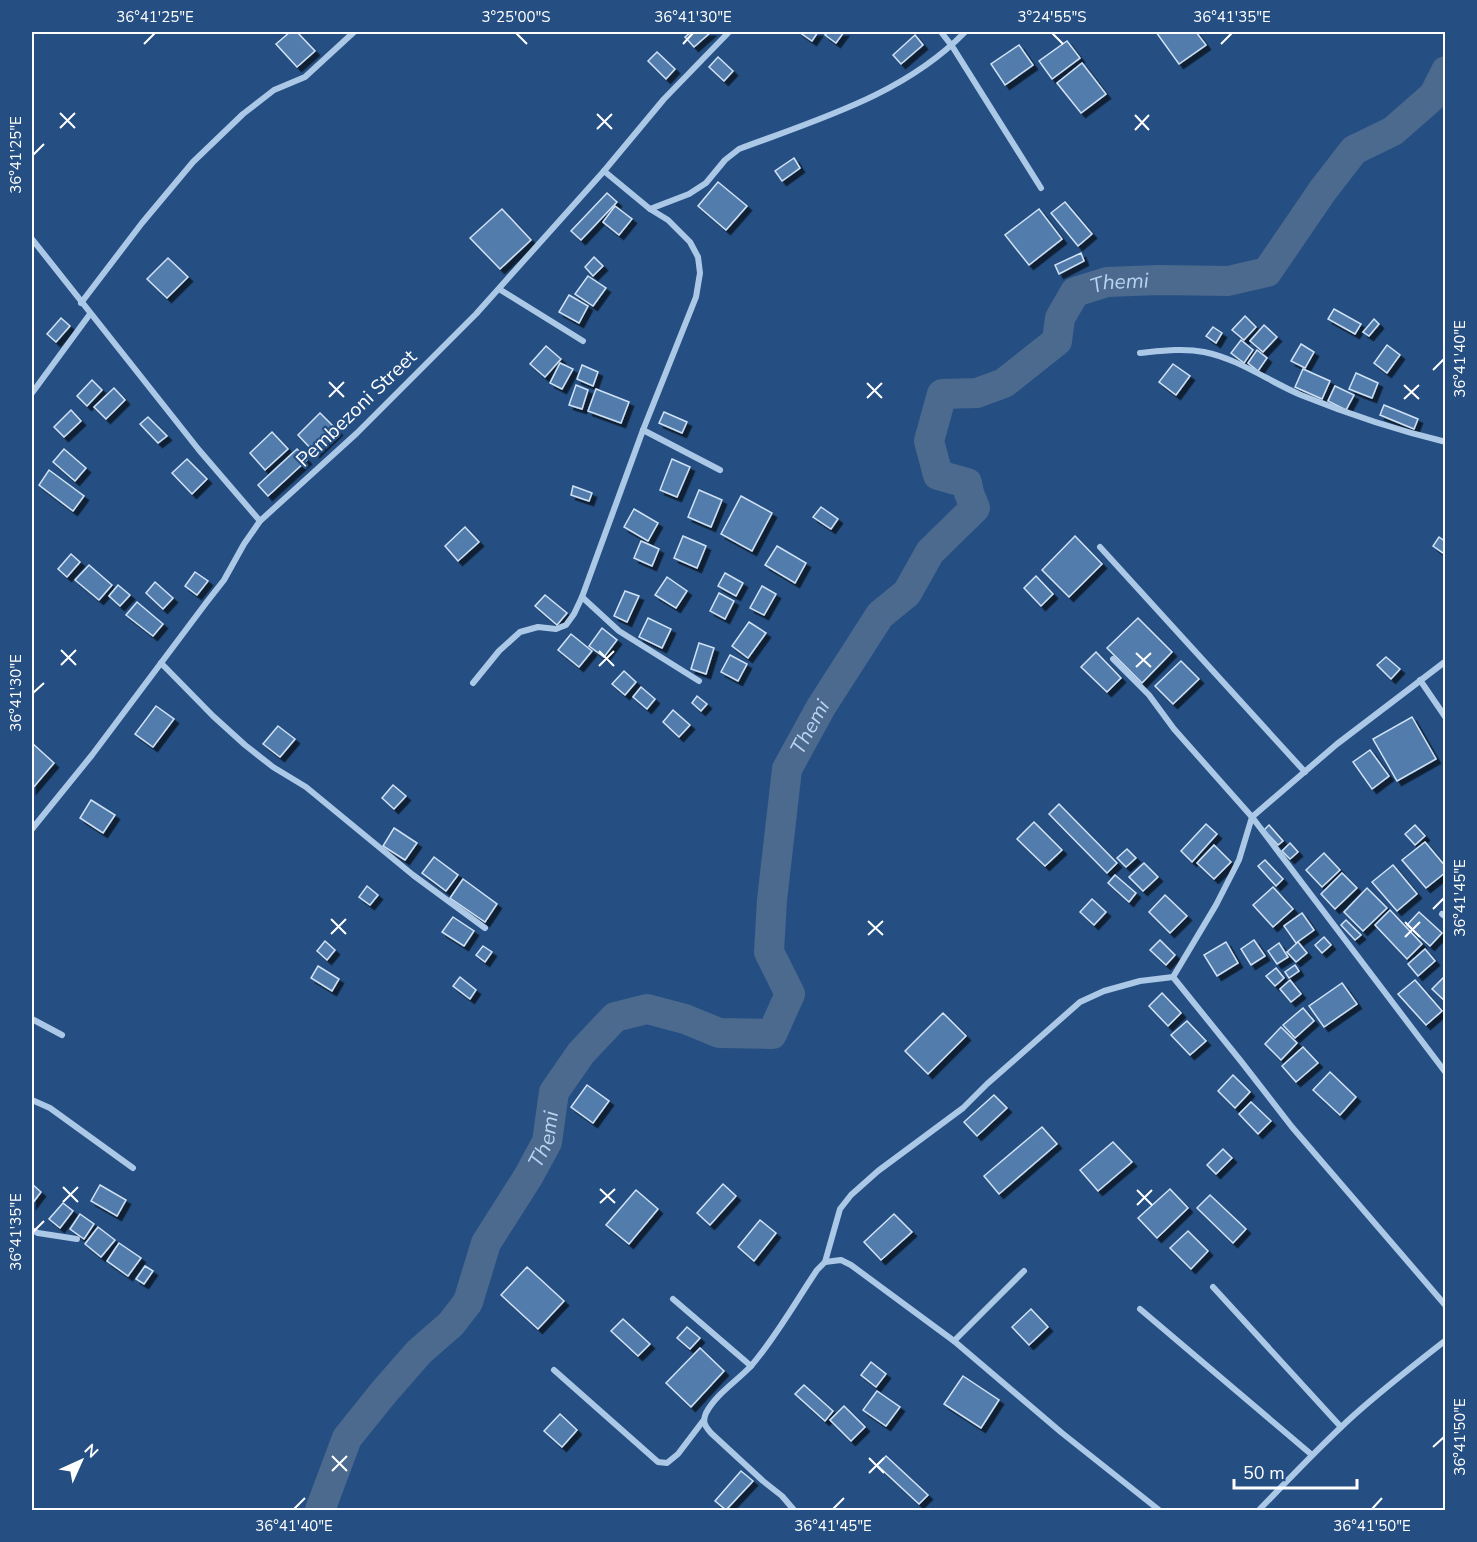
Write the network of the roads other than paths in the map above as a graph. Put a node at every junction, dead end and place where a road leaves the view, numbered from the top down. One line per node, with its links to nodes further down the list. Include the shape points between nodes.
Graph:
1 (354, 32): 11 (street, via 305,77 274,90 243,114 193,162)
2 (729, 32): 6 (street, Pembezoni Street, via 664,99)
3 (941, 32): 5 (street)
4 (965, 32): 5 (street)
5 (952, 46): 7 (street); 8 (street, via 917,72 858,105 739,148 689,194)
6 (604, 171): 8 (street); 10 (street, Pembezoni Street)
7 (1041, 188)
8 (650, 209): 16 (street, via 690,242 698,257 700,273 696,297)
9 (32, 239): 11 (street)
10 (499, 289): 13 (street); 19 (street, Pembezoni Street, via 365,425)
11 (81, 303): 12 (street)
12 (90, 314): 15 (street); 19 (street)
13 (583, 341)
14 (1140, 353): 17 (street, via 1178,350 1232,360 1299,394 1400,431)
15 (32, 393)
16 (643, 430): 18 (street); 21 (street)
17 (1446, 442)
18 (720, 470)
19 (260, 521): 24 (street, Pembezoni Street, via 224,580)
20 (1100, 547): 29 (street)
21 (582, 597): 26 (street, via 619,631); 27 (street, via 566,624 556,629 538,627 520,632)
22 (1113, 658): 30 (street)
23 (1446, 661): 25 (street)
24 (161, 663): 31 (street, Pembezoni Street); 32 (street, via 213,716 273,768 306,787)
25 (1420, 680): 28 (street); 29 (street)
26 (699, 681)
27 (474, 683)
28 (1446, 718)
29 (1305, 772): 30 (street)
30 (1252, 816): 33 (street, via 1239,860); 36 (street)
31 (32, 829)
32 (485, 928)
33 (1173, 977): 41 (street, via 1104,991 1080,1002 963,1108 851,1195 840,1209); 45 (street, via 1292,1127)
34 (32, 1019): 35 (street)
35 (62, 1035)
36 (1446, 1073)
37 (32, 1100): 38 (street, via 50,1108)
38 (133, 1167)
39 (32, 1230): 40 (street)
40 (77, 1239)
41 (825, 1262): 48 (street, via 841,1260 851,1265); 49 (street)
42 (1024, 1271): 48 (street)
43 (1213, 1287): 52 (street)
44 (673, 1299): 49 (street)
45 (1446, 1306)
46 (1140, 1309): 53 (street)
47 (1446, 1340): 52 (street)
48 (954, 1341): 55 (street)
49 (751, 1366): 51 (street, via 714,1402)
50 (554, 1370): 51 (street, via 658,1462 666,1463 678,1454)
51 (704, 1420): 54 (street, via 711,1433)
52 (1341, 1427): 53 (street)
53 (1311, 1455): 56 (street)
54 (794, 1510)
55 (1159, 1510)
56 (1259, 1510)

